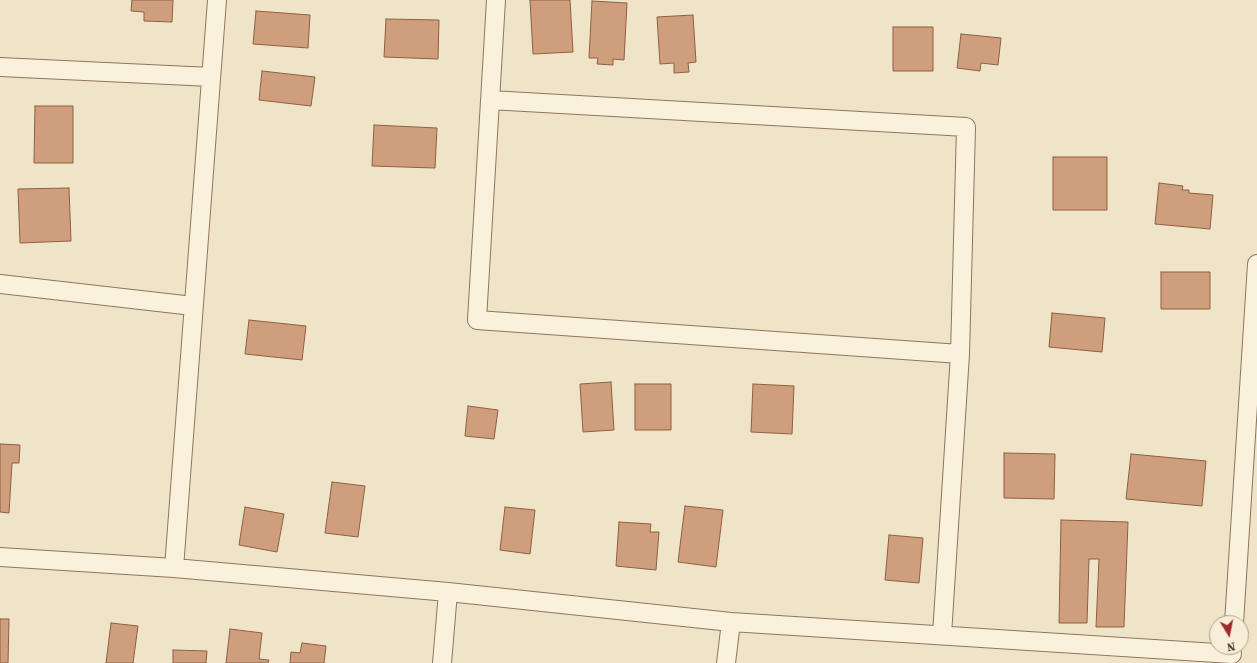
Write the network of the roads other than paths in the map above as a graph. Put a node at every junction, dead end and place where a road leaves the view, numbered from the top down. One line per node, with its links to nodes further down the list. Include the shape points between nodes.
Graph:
1 (217, 0): 4 (street)
2 (496, 0): 5 (street)
3 (0, 67): 4 (street)
4 (211, 77): 8 (street)
5 (490, 100): 9 (street, via 966,127); 9 (street, via 477,320)
6 (1257, 264): 13 (street)
7 (0, 284): 8 (street)
8 (193, 306): 11 (street)
9 (960, 354): 15 (street)
10 (0, 557): 11 (street)
11 (174, 568): 12 (street)
12 (448, 592): 14 (street); 17 (street)
13 (1235, 615)
14 (731, 622): 15 (street); 18 (street)
15 (942, 635): 16 (street)
16 (1209, 653)
17 (442, 663)
18 (726, 663)

